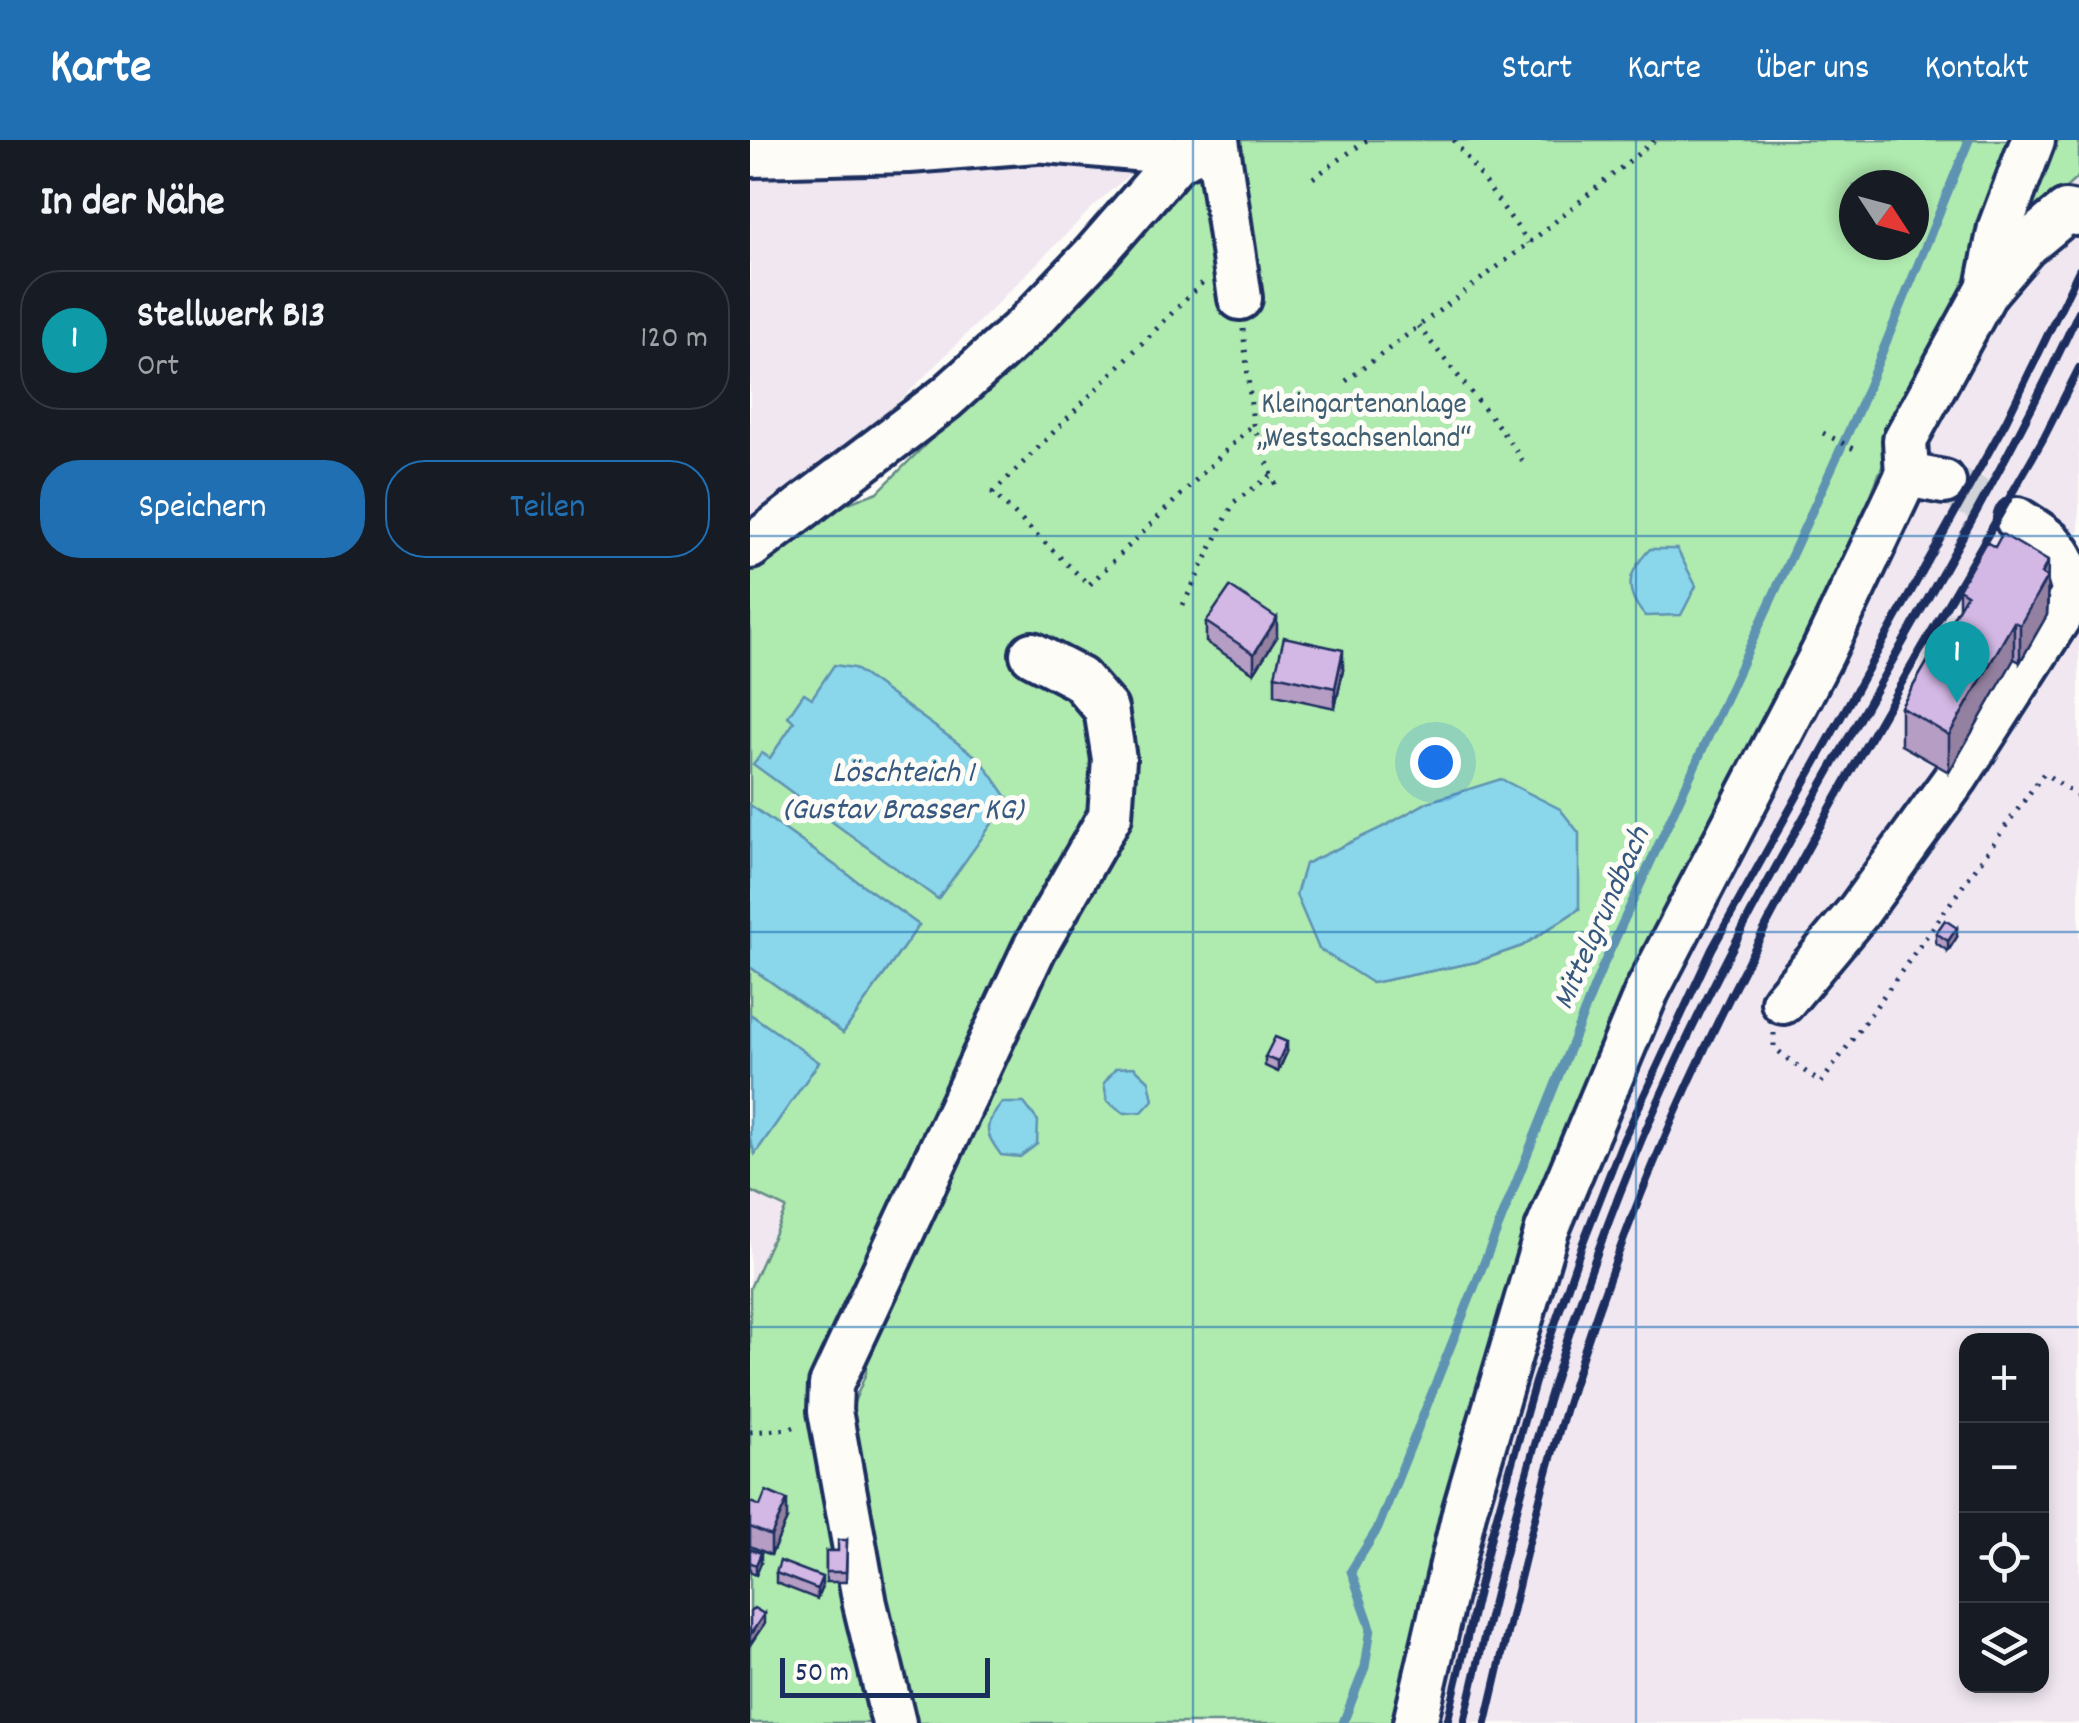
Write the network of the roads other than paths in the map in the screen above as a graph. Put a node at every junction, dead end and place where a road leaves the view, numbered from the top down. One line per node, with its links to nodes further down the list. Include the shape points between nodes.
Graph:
1 (2033, 140): 7 (street, via 2000,227)
2 (1036, 141): 4 (street); 5 (street, via 1146,150)
3 (1217, 141): 5 (street); 8 (street)
4 (750, 155)
5 (1177, 160): 10 (street, via 1094,254 946,398)
6 (2076, 214): 7 (street, via 2066,212 2025,246)
7 (1988, 288): 15 (street, via 1905,440 1926,478 1822,652 1647,990 1547,1230 1465,1509)
8 (1240, 298)
9 (2049, 533): 11 (street)
10 (750, 547)
11 (2076, 590): 13 (street, via 1957,776)
12 (1032, 654): 14 (street, via 1080,679 1106,710 1114,758 1110,816 1034,950 831,1384 830,1411 865,1604)
13 (1783, 1002)
14 (894, 1723)
15 (1416, 1723)

